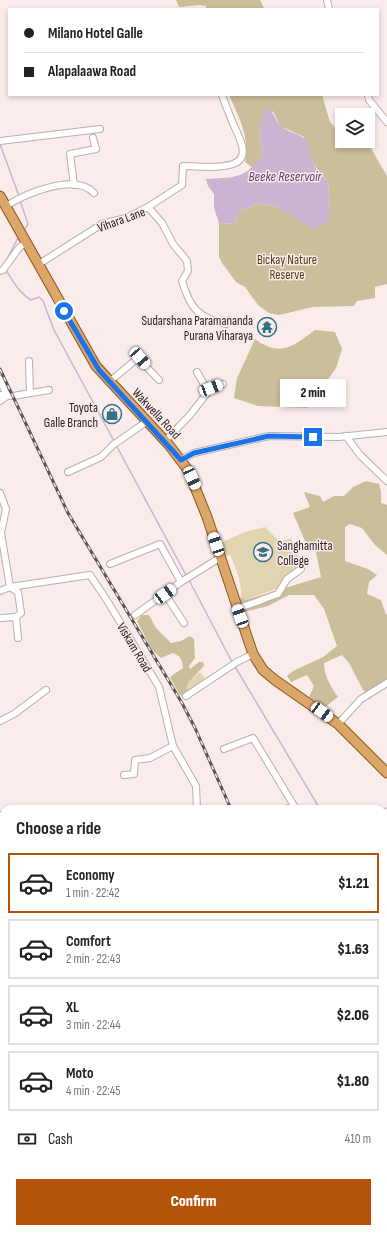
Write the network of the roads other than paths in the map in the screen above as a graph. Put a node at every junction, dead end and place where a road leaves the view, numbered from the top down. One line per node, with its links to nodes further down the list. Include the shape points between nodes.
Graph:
1 (222, 96): 11 (street, via 242,138 241,158 234,164 224,166 183,166 182,185)
2 (368, 96): 3 (street)
3 (387, 122)
4 (100, 129): 6 (street)
5 (93, 138): 7 (street, via 96,149 70,154)
6 (0, 141)
7 (74, 185): 8 (street, via 80,184); 10 (street, via 47,188 18,198)
8 (94, 193)
9 (0, 196): 10 (main road, Wakwella Road)
10 (6, 206): 12 (main road, Wakwella Road)
11 (148, 207): 13 (street, Vihara Lane, via 126,218 102,224); 15 (street, Vihara Lane, via 187,260 188,271 182,281 194,310 208,320 226,324)
12 (26, 242): 13 (main road, Wakwella Road); 14 (street)
13 (39, 264): 20 (main road, Wakwella Road, via 96,366)
14 (3, 269)
15 (229, 320)
16 (29, 361): 23 (street)
17 (197, 372): 24 (street, via 206,388)
18 (0, 379): 26 (street)
19 (159, 380): 20 (street, via 138,358)
20 (109, 382): 28 (main road, Wakwella Road)
21 (222, 384): 24 (street, via 211,388)
22 (49, 390): 23 (street)
23 (30, 393): 26 (street)
24 (206, 394): 31 (street, via 190,415)
25 (0, 395): 26 (street)
26 (8, 396): 27 (street)
27 (0, 401)
28 (146, 422): 31 (main road, Wakwella Road); 33 (street, via 101,457)
29 (387, 432): 30 (street)
30 (346, 436): 32 (street, via 269,436 194,453); 34 (street, via 360,455)
31 (164, 441): 32 (main road, Wakwella Road)
32 (181, 460): 38 (main road, Wakwella Road, via 195,486)
33 (68, 472)
34 (387, 481)
35 (0, 493): 36 (street)
36 (6, 509): 37 (street); 42 (street, via 1,533)
37 (0, 514)
38 (221, 557): 41 (street); 45 (main road, Wakwella Road)
39 (110, 564): 41 (street, via 160,544)
40 (301, 569): 45 (street, via 287,579 278,594)
41 (180, 582): 44 (street)
42 (10, 587): 43 (street, Viskam Road); 47 (street, via 18,592 21,613); 57 (street, Viskam Road, via 90,575 159,686)
43 (0, 591)
44 (165, 594): 46 (street); 49 (street)
45 (237, 608): 51 (main road, Wakwella Road)
46 (136, 615)
47 (16, 617): 48 (street); 50 (street)
48 (0, 618)
49 (184, 623)
50 (18, 638)
51 (253, 654): 54 (street); 56 (main road, Wakwella Road, via 263,670 275,680)
52 (387, 683): 56 (street, via 361,699)
53 (46, 690): 55 (street, via 14,714)
54 (186, 696)
55 (0, 720)
56 (338, 724): 59 (main road, Wakwella Road)
57 (173, 746): 60 (street, via 150,758 134,760 134,774); 61 (street, Viskam Road, via 196,786)
58 (224, 749): 62 (street, via 253,738)
59 (387, 773)
60 (124, 774)
61 (197, 805)
62 (293, 805)

